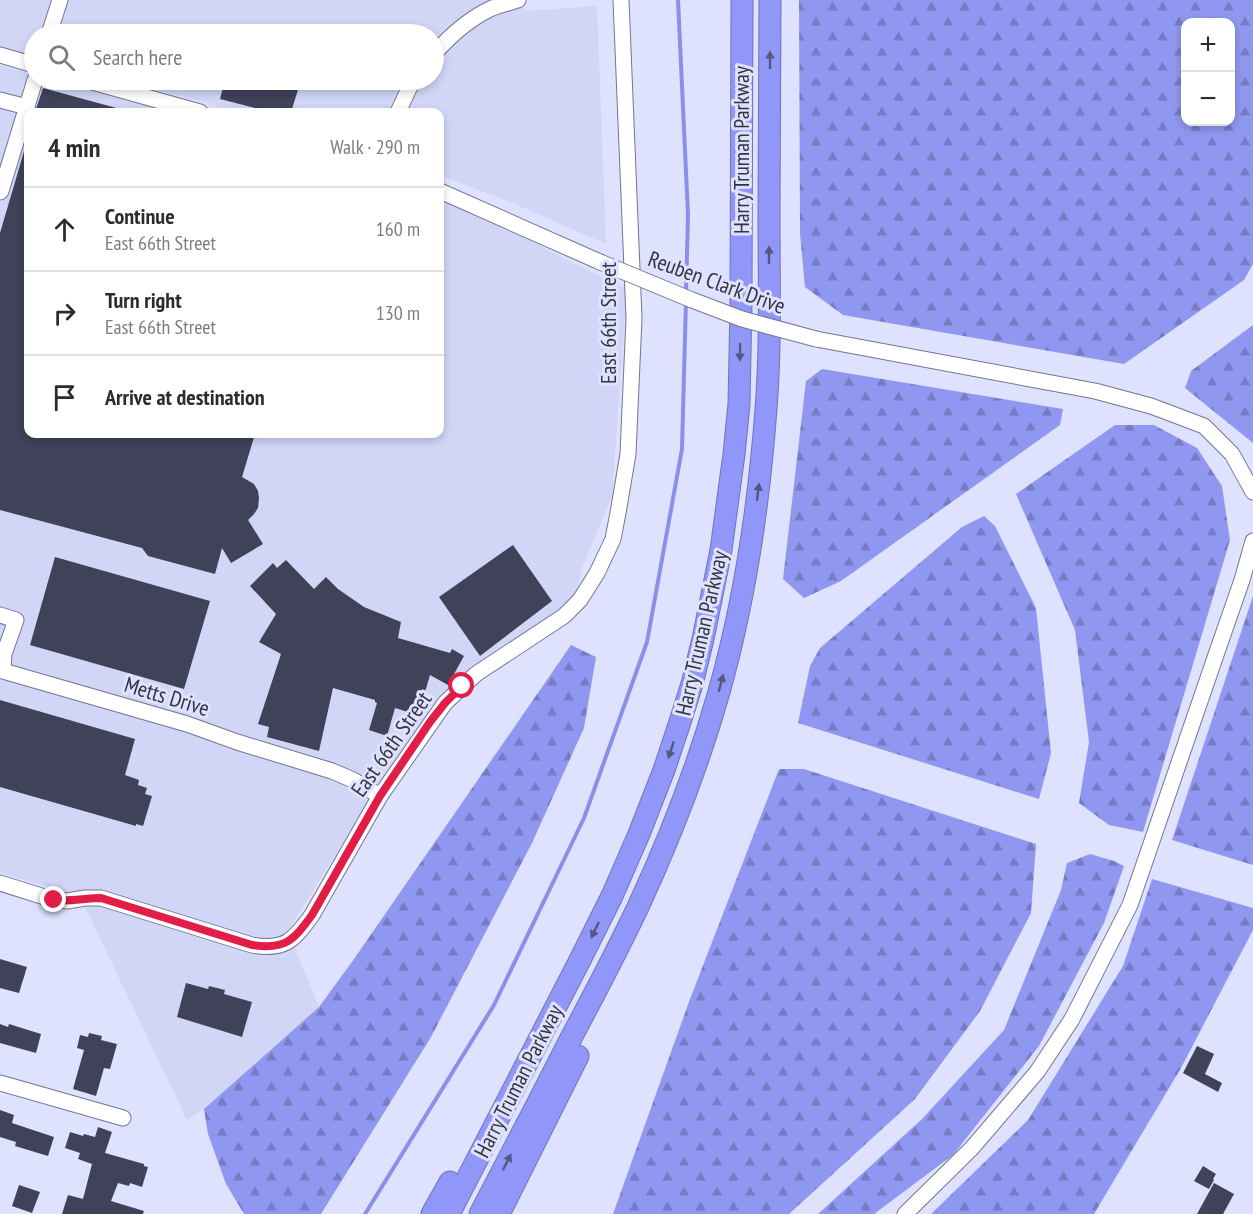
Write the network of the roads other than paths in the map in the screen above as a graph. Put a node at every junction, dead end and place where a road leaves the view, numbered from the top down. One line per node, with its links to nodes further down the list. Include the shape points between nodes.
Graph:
1 (60, 0): 7 (street)
2 (517, 0): 6 (street)
3 (621, 0): 25 (street, East 66th Street, via 634,318 628,454 613,539 580,600 564,616 462,686 430,722)
4 (742, 0): 27 (highway, Harry Truman Parkway, one-way to 27, via 738,404 728,504 713,595 692,684 639,834 612,897)
5 (770, 0): 24 (highway, Harry Truman Parkway, one-way to 5, via 719,691 741,600 762,457 768,353)
6 (490, 5): 8 (street)
7 (52, 24)
8 (444, 42)
9 (0, 55): 10 (street)
10 (24, 62)
11 (32, 90): 15 (street)
12 (121, 90): 16 (street)
13 (408, 90): 17 (street)
14 (0, 100): 15 (street)
15 (27, 107)
16 (186, 108)
17 (400, 108)
18 (24, 117): 19 (street)
19 (0, 192)
20 (444, 193): 21 (street, Reuben Clark Drive, bridge, via 742,319 816,339 1095,391 1151,406 1204,426 1232,454)
21 (1253, 492)
22 (1253, 542): 34 (street, via 1130,905 1072,1019 1037,1072 972,1148)
23 (0, 615): 25 (street, Metts Drive, via 16,620 4,654 3,671 332,771)
24 (690, 779): 32 (highway, Harry Truman Parkway, one-way to 24, via 637,908); 33 (highway, via 645,911 606,999)
25 (380, 796): 26 (street, East 66th Street, via 312,915 301,930 280,945 252,945 101,898 54,900)
26 (0, 883)
27 (532, 1053): 30 (highway); 31 (highway, Harry Truman Parkway)
28 (0, 1083): 29 (street)
29 (123, 1118)
30 (432, 1214)
31 (449, 1214)
32 (480, 1214)
33 (499, 1214)
34 (905, 1214)

